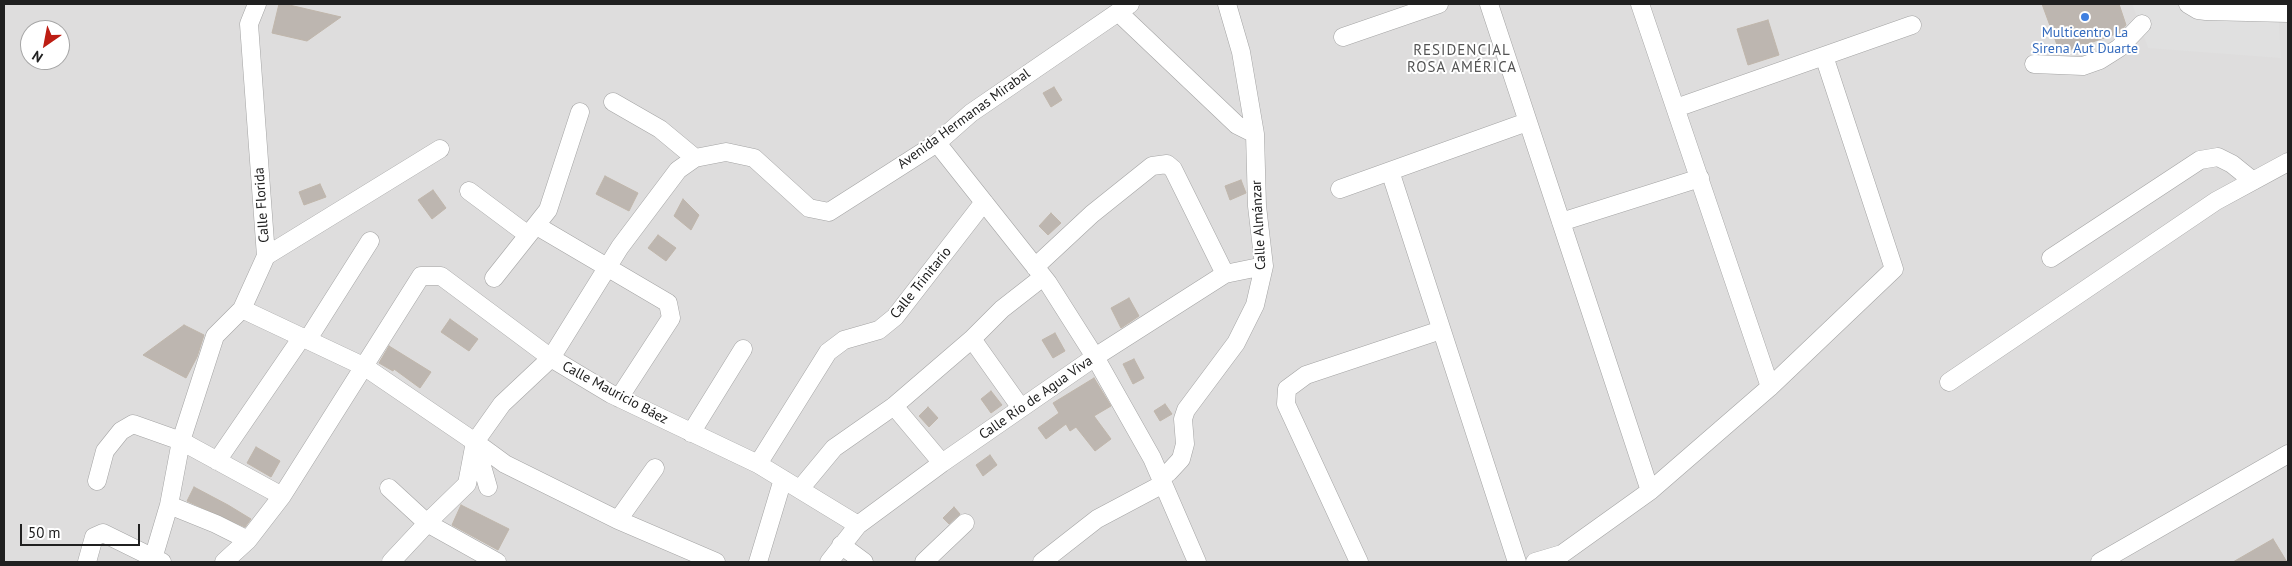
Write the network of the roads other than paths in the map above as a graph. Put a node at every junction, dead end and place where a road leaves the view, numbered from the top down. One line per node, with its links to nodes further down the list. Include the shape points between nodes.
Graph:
1 (257, 4): 32 (street, Calle Florida, via 249,24)
2 (1227, 4): 18 (street, Calle Almánzar, via 1241,52)
3 (1439, 4): 11 (street)
4 (1489, 4): 17 (street)
5 (1640, 4): 15 (street)
6 (2188, 4): 8 (street, via 2206,11)
7 (1124, 8): 18 (street, via 1237,125); 19 (street, Avenida Hermanas Mirabal, via 971,113)
8 (2288, 13)
9 (2142, 24): 13 (street, via 2119,48 2100,60 2083,66)
10 (1912, 25): 12 (street)
11 (1343, 37)
12 (1824, 56): 15 (street); 48 (street, via 1894,269)
13 (2034, 64)
14 (613, 102): 21 (street, via 660,129)
15 (1676, 108): 24 (street)
16 (580, 112): 30 (street, via 548,210)
17 (1527, 122): 23 (street); 29 (street)
18 (1254, 134): 35 (street, Calle Almánzar)
19 (937, 143): 21 (street, Avenida Hermanas Mirabal, via 828,212 809,208 754,158 726,152); 28 (street)
20 (440, 149): 32 (street)
21 (695, 158): 34 (street, Avenida Hermanas Mirabal, via 678,170)
22 (2288, 162): 25 (street)
23 (1390, 171): 26 (street); 40 (street)
24 (1700, 178): 29 (street); 48 (street)
25 (2254, 181): 33 (street, via 2218,157 2200,160); 47 (street, via 2216,201)
26 (1340, 189)
27 (469, 191): 30 (street)
28 (984, 202): 36 (street); 57 (street, Calle Trinitario, via 895,317 879,330 844,340 828,352)
29 (1561, 222): 66 (street)
30 (533, 231): 34 (street); 38 (street)
31 (370, 241): 41 (street)
32 (266, 256): 39 (street, Calle Florida)
33 (2051, 258)
34 (608, 266): 45 (street, Avenida Hermanas Mirabal); 49 (street, via 668,303 670,318)
35 (1264, 266): 37 (street, Calle Río de Agua Viva); 62 (street, Calle Almánzar, via 1255,305 1236,343 1186,410 1181,459)
36 (1039, 272): 37 (street, via 1099,208 1152,166 1167,164 1173,170); 42 (street); 44 (street)
37 (1225, 274): 44 (street, Calle Río de Agua Viva)
38 (494, 278)
39 (242, 309): 41 (street); 53 (street, Calle Florida, via 215,336)
40 (1441, 330): 87 (street, via 1306,375 1287,389 1286,404); 88 (street)
41 (305, 338): 46 (street); 56 (street)
42 (972, 339): 50 (street); 51 (street)
43 (743, 349): 52 (street)
44 (1095, 357): 51 (street, Calle Río de Agua Viva); 62 (street)
45 (551, 358): 46 (street, Calle Mauricio Báez, via 440,276 421,276); 49 (street, Calle Mauricio Báez); 54 (street, Avenida Hermanas Mirabal, via 502,404)
46 (365, 367): 54 (street); 67 (street)
47 (1949, 382)
48 (1770, 387): 66 (street)
49 (619, 398): 52 (street, Calle Mauricio Báez)
50 (894, 406): 58 (street); 65 (street, via 834,448)
51 (1021, 408): 58 (street, Calle Río de Agua Viva)
52 (692, 433): 57 (street, Calle Mauricio Báez)
53 (181, 441): 56 (street); 61 (street, via 133,424 121,431 105,451); 68 (street, Calle Florida)
54 (475, 442): 63 (street); 69 (street, via 505,464); 70 (street, Avenida Hermanas Mirabal, via 467,484)
55 (2288, 454): 90 (street)
56 (217, 461): 67 (street)
57 (758, 464): 60 (street, Calle Mauricio Báez)
58 (942, 464): 72 (street, Calle Río de Agua Viva)
59 (655, 468): 69 (street)
60 (783, 479): 65 (street, Calle Mauricio Báez); 81 (street)
61 (97, 480)
62 (1162, 481): 85 (street, Calle Almánzar, via 1097,519); 86 (street)
63 (488, 487)
64 (389, 488): 70 (street)
65 (800, 489): 72 (street, Calle Mauricio Báez)
66 (1650, 491): 89 (street, via 1562,554)
67 (282, 496): 73 (street)
68 (169, 505): 73 (street); 75 (street, Calle Florida)
69 (618, 520): 80 (street)
70 (427, 523): 78 (street, Avenida Hermanas Mirabal); 79 (street)
71 (964, 523): 84 (street)
72 (858, 525): 74 (street, Calle Río de Agua Viva)
73 (248, 540): 77 (street)
74 (842, 545): 82 (street, Calle Río de Agua Viva); 83 (street)
75 (156, 560): 76 (street, via 103,533 94,537)
76 (86, 562)
77 (224, 562)
78 (391, 562)
79 (497, 562)
80 (716, 562)
81 (758, 562)
82 (829, 562)
83 (864, 562)
84 (924, 562)
85 (1042, 562)
86 (1197, 562)
87 (1359, 562)
88 (1516, 562)
89 (1535, 562)
90 (2100, 562)

